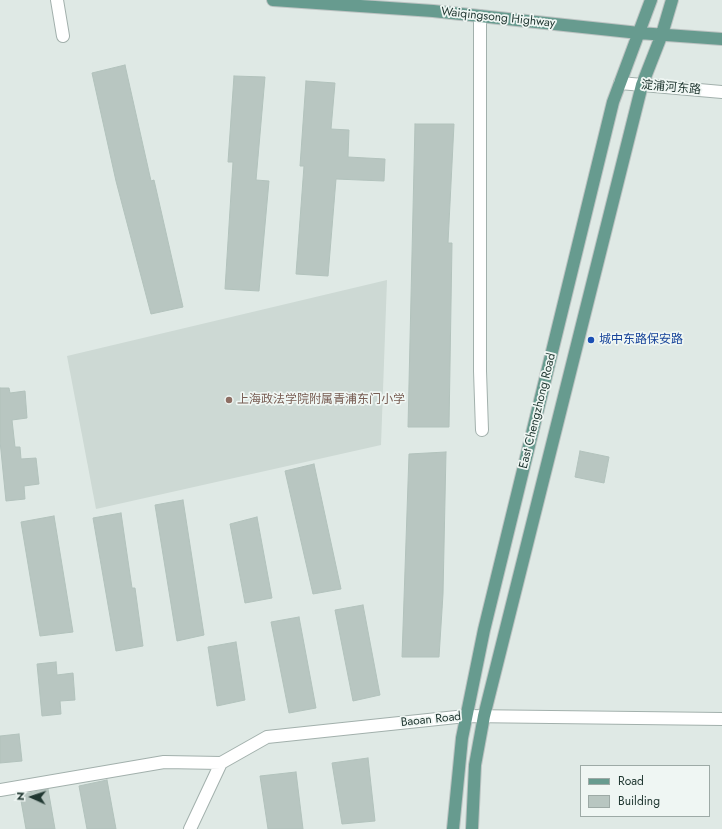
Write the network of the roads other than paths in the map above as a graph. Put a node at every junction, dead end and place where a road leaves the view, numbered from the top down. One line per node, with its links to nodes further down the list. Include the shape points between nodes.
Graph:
1 (58, 0): 8 (street)
2 (273, 0): 5 (main road, Waiqingsong Highway)
3 (651, 0): 6 (main road, East Chengzhong Road)
4 (672, 0): 7 (main road, East Chengzhong Road)
5 (480, 16): 6 (main road, Waiqingsong Highway); 13 (street)
6 (639, 33): 7 (main road, Waiqingsong Highway); 10 (main road, East Chengzhong Road)
7 (662, 34): 9 (main road, Waiqingsong Highway); 11 (main road, East Chengzhong Road)
8 (63, 36)
9 (722, 39)
10 (620, 83): 11 (street, 淀浦河东路); 14 (main road, East Chengzhong Road, via 609,117 486,623)
11 (642, 85): 12 (street, 淀浦河东路); 15 (main road, East Chengzhong Road)
12 (722, 92)
13 (482, 430)
14 (466, 716): 15 (street, Baoan Road); 17 (street, Baoan Road, via 267,737); 20 (main road, East Chengzhong Road)
15 (484, 716): 16 (street, Baoan Road); 21 (main road, East Chengzhong Road, via 475,764)
16 (722, 719)
17 (221, 763): 18 (street, via 164,762); 19 (street)
18 (0, 790)
19 (190, 829)
20 (453, 829)
21 (472, 829)

